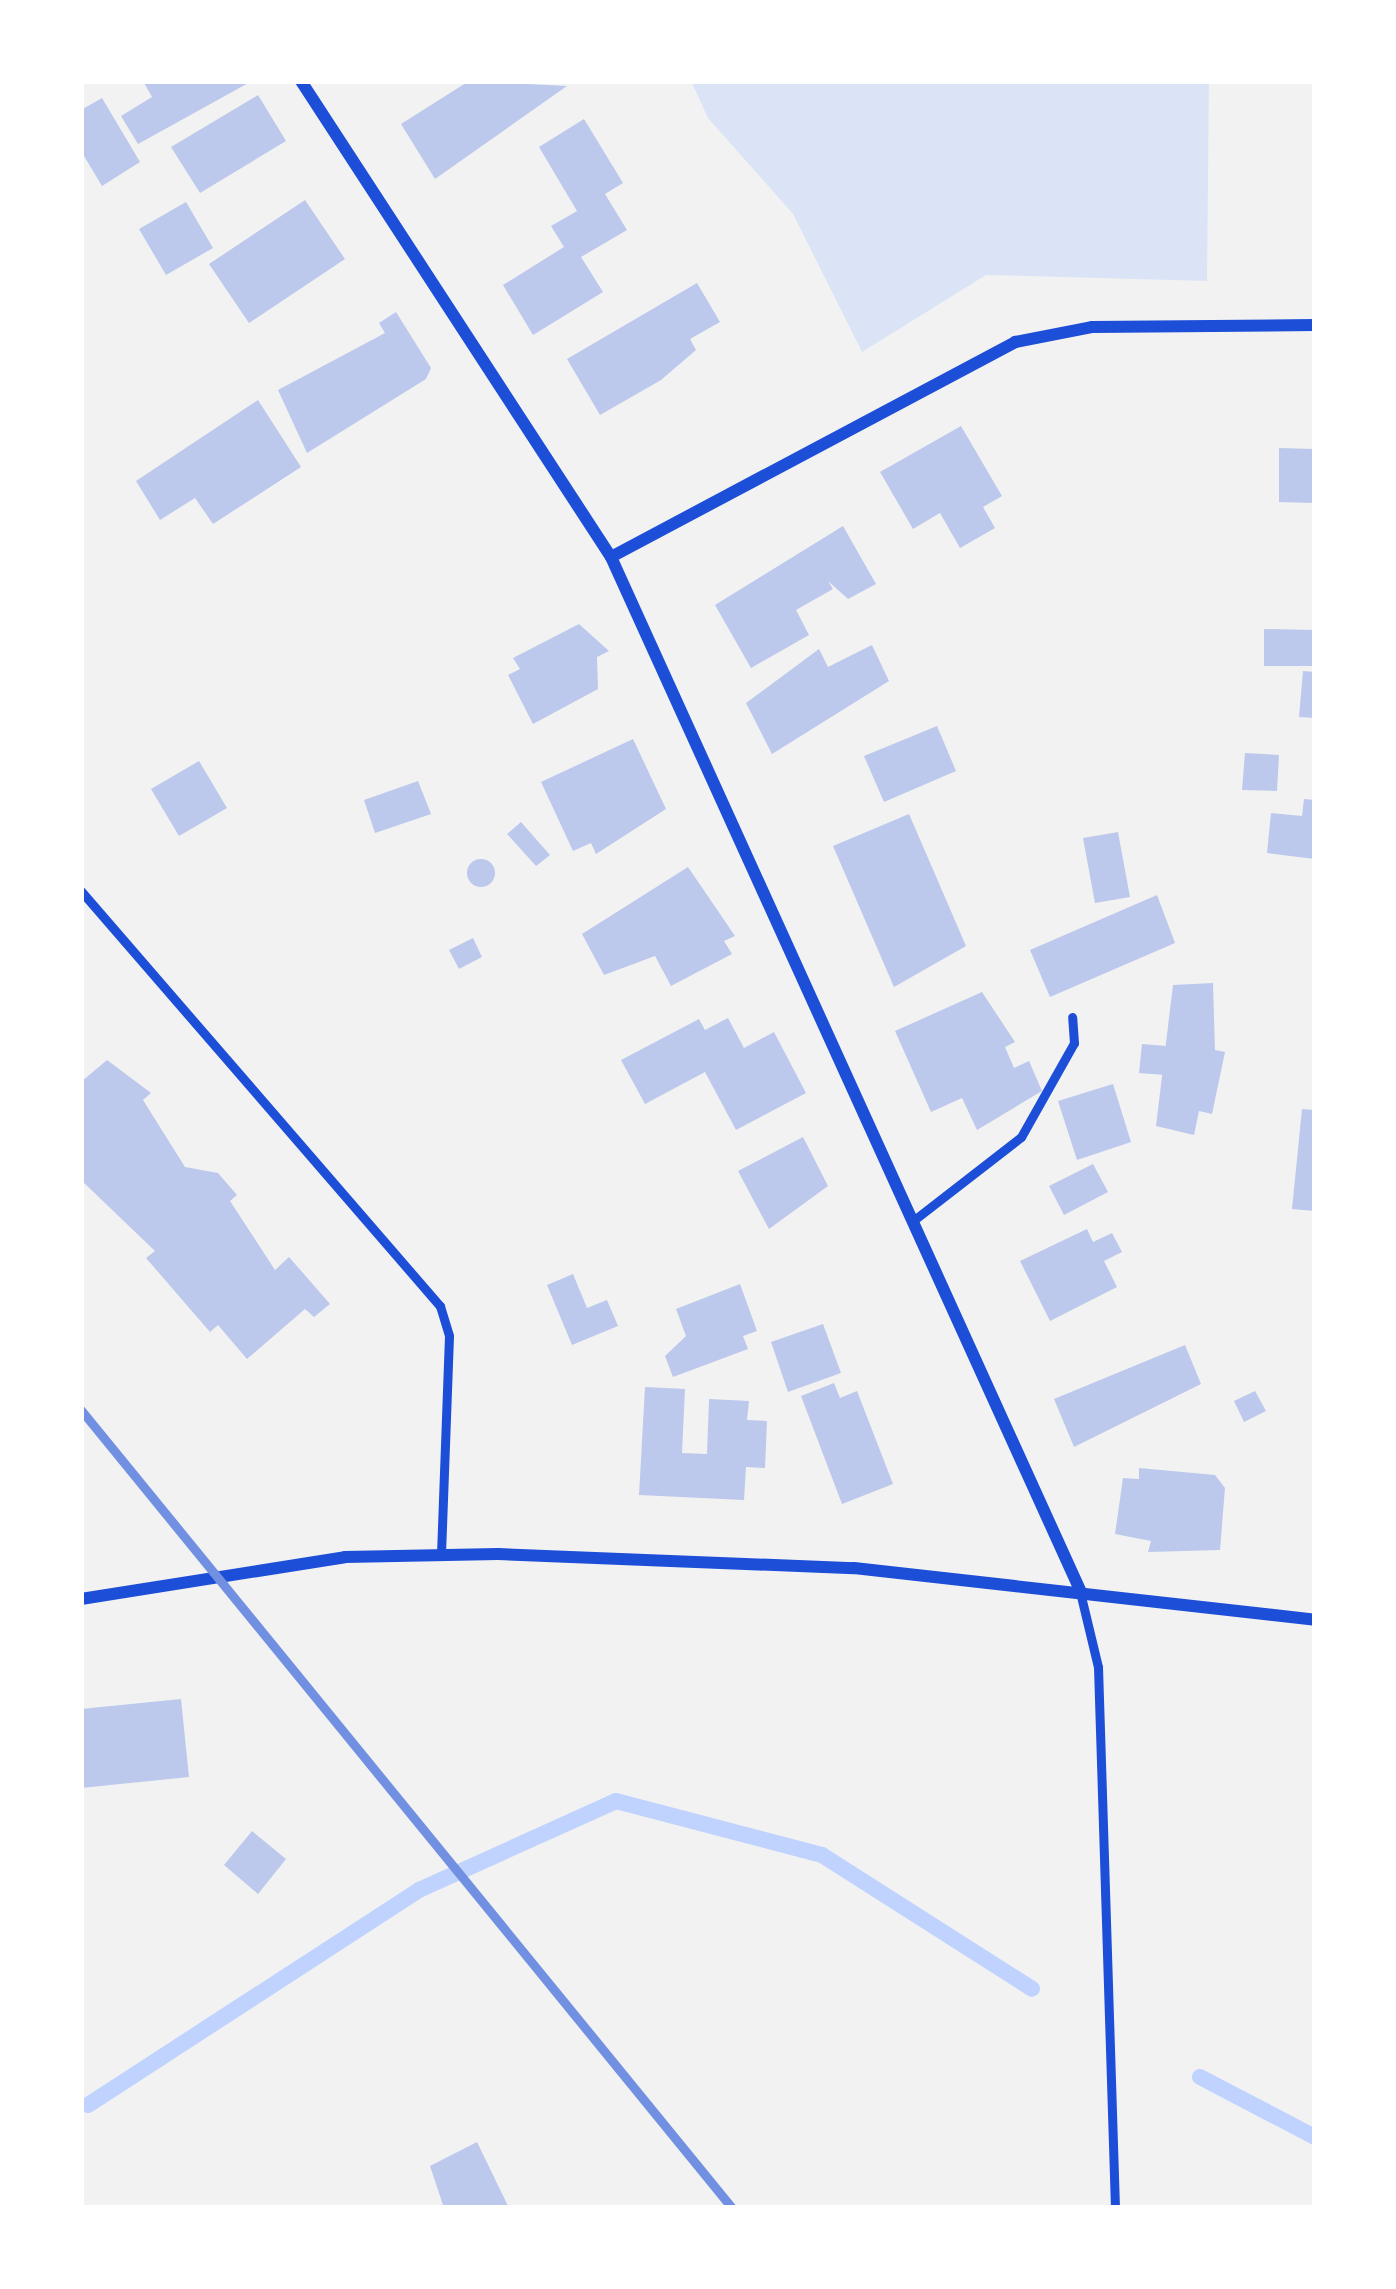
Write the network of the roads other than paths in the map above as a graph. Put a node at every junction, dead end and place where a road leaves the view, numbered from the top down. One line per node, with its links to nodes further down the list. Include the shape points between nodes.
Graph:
1 (301, 81): 3 (street)
2 (1315, 325): 3 (street, via 1093,327 1015,343)
3 (611, 557): 6 (street)
4 (81, 891): 7 (lane, via 440,1306 449,1336)
5 (1072, 1017): 6 (lane, via 1074,1043 1021,1137)
6 (914, 1220): 8 (street)
7 (441, 1556): 8 (street, via 854,1568); 9 (street, via 345,1557)
8 (1080, 1589): 10 (street); 11 (lane, via 1098,1667)
9 (81, 1599)
10 (1315, 1620)
11 (1115, 2208)

